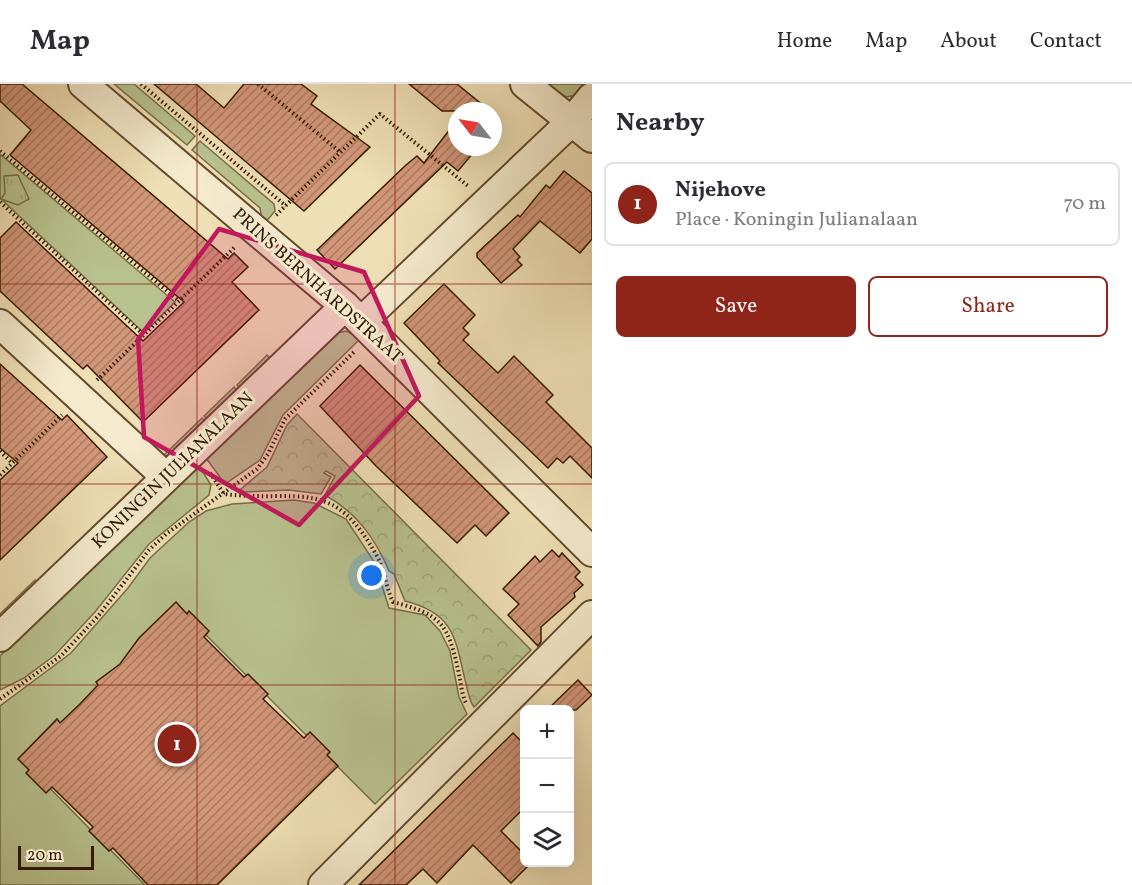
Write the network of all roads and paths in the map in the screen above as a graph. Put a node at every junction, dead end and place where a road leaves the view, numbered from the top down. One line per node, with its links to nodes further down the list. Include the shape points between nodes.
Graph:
1 (83, 84): 12 (street, PRINS BERNHARDSTRAAT)
2 (141, 84): 11 (path)
3 (258, 84): 8 (path)
4 (525, 84): 6 (street)
5 (592, 97): 6 (street, KONINGIN JULIANALAAN)
6 (582, 130): 9 (street, KONINGIN JULIANALAAN)
7 (0, 151): 13 (path)
8 (340, 152): 9 (path, via 380,114); 11 (path)
9 (487, 201): 14 (street, KONINGIN JULIANALAAN)
10 (0, 203): 16 (path)
11 (286, 206): 12 (path)
12 (256, 231): 13 (path); 14 (street, PRINS BERNHARDSTRAAT)
13 (179, 301): 16 (path)
14 (360, 320): 19 (street, KONINGIN JULIANALAAN); 23 (path, via 285,419 263,462); 24 (street, PRINS BERNHARDSTRAAT)
15 (0, 324): 17 (street)
16 (144, 334): 17 (path)
17 (80, 397): 20 (path); 22 (street)
18 (0, 452): 20 (path)
19 (192, 452): 22 (street, KONINGIN JULIANALAAN); 23 (path)
20 (12, 463): 21 (path)
21 (0, 475)
22 (165, 477): 26 (street, KONINGIN JULIANALAAN)
23 (224, 494): 27 (path, via 166,534 61,656); 28 (path, via 293,495 327,501 348,514 378,558 393,602 424,611 448,635 465,701)
24 (592, 552)
25 (592, 615): 28 (street)
26 (0, 637)
27 (0, 699)
28 (484, 723): 29 (street)
29 (323, 885)

